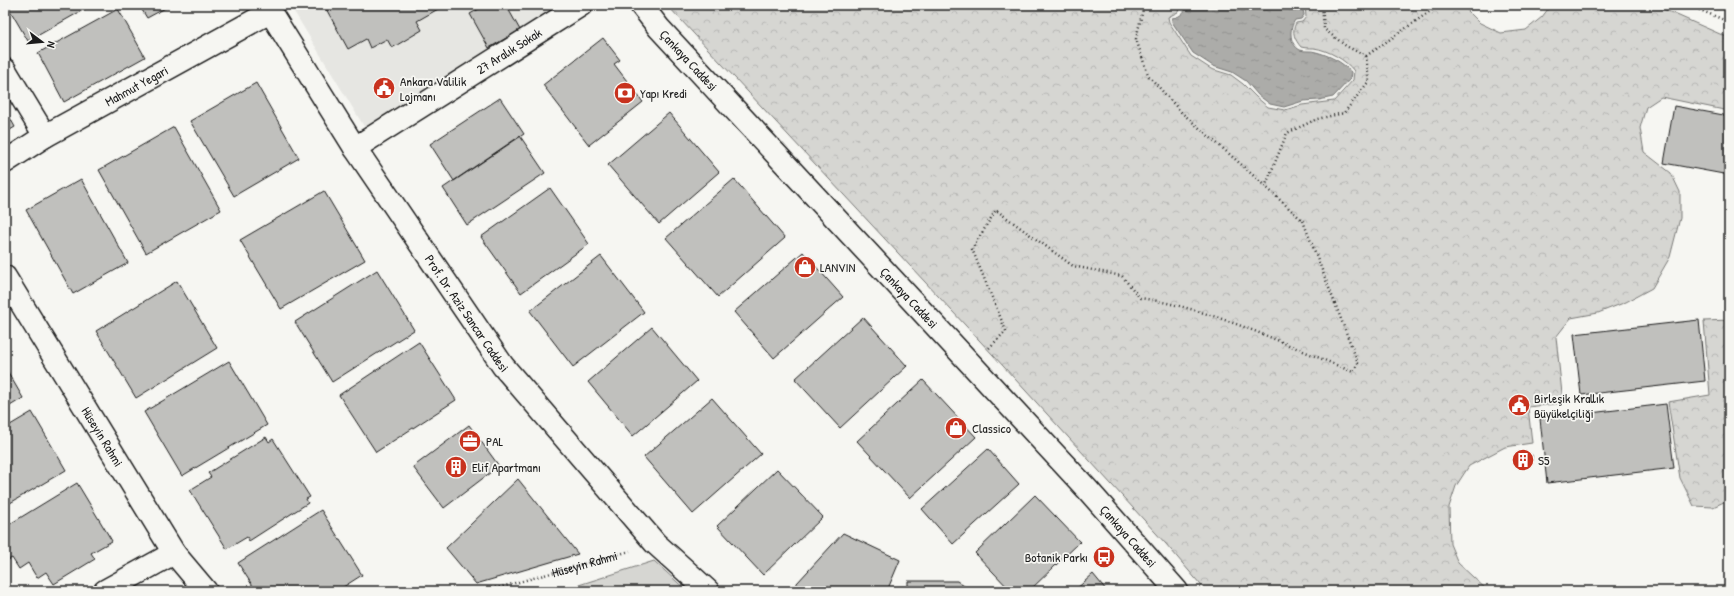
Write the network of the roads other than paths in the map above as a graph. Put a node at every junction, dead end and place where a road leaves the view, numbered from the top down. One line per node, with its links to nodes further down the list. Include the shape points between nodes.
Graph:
1 (581, 5): 6 (street, 27 Aralık Sokak)
2 (641, 5): 13 (street, Çankaya Caddesi, via 659,28 1087,489)
3 (268, 8): 5 (street, Mahmut Yegari); 6 (street, Prof. Dr. Aziz Sancar Caddesi)
4 (5, 70): 5 (street)
5 (45, 136): 7 (street, Mahmut Yegari)
6 (355, 148): 12 (street, Prof. Dr. Aziz Sancar Caddesi, via 503,366 655,543)
7 (5, 162)
8 (5, 277): 9 (street, Hüseyin Rahmi)
9 (174, 553): 10 (street); 11 (street, Hüseyin Rahmi)
10 (105, 591)
11 (206, 591)
12 (708, 591)
13 (1177, 591)

